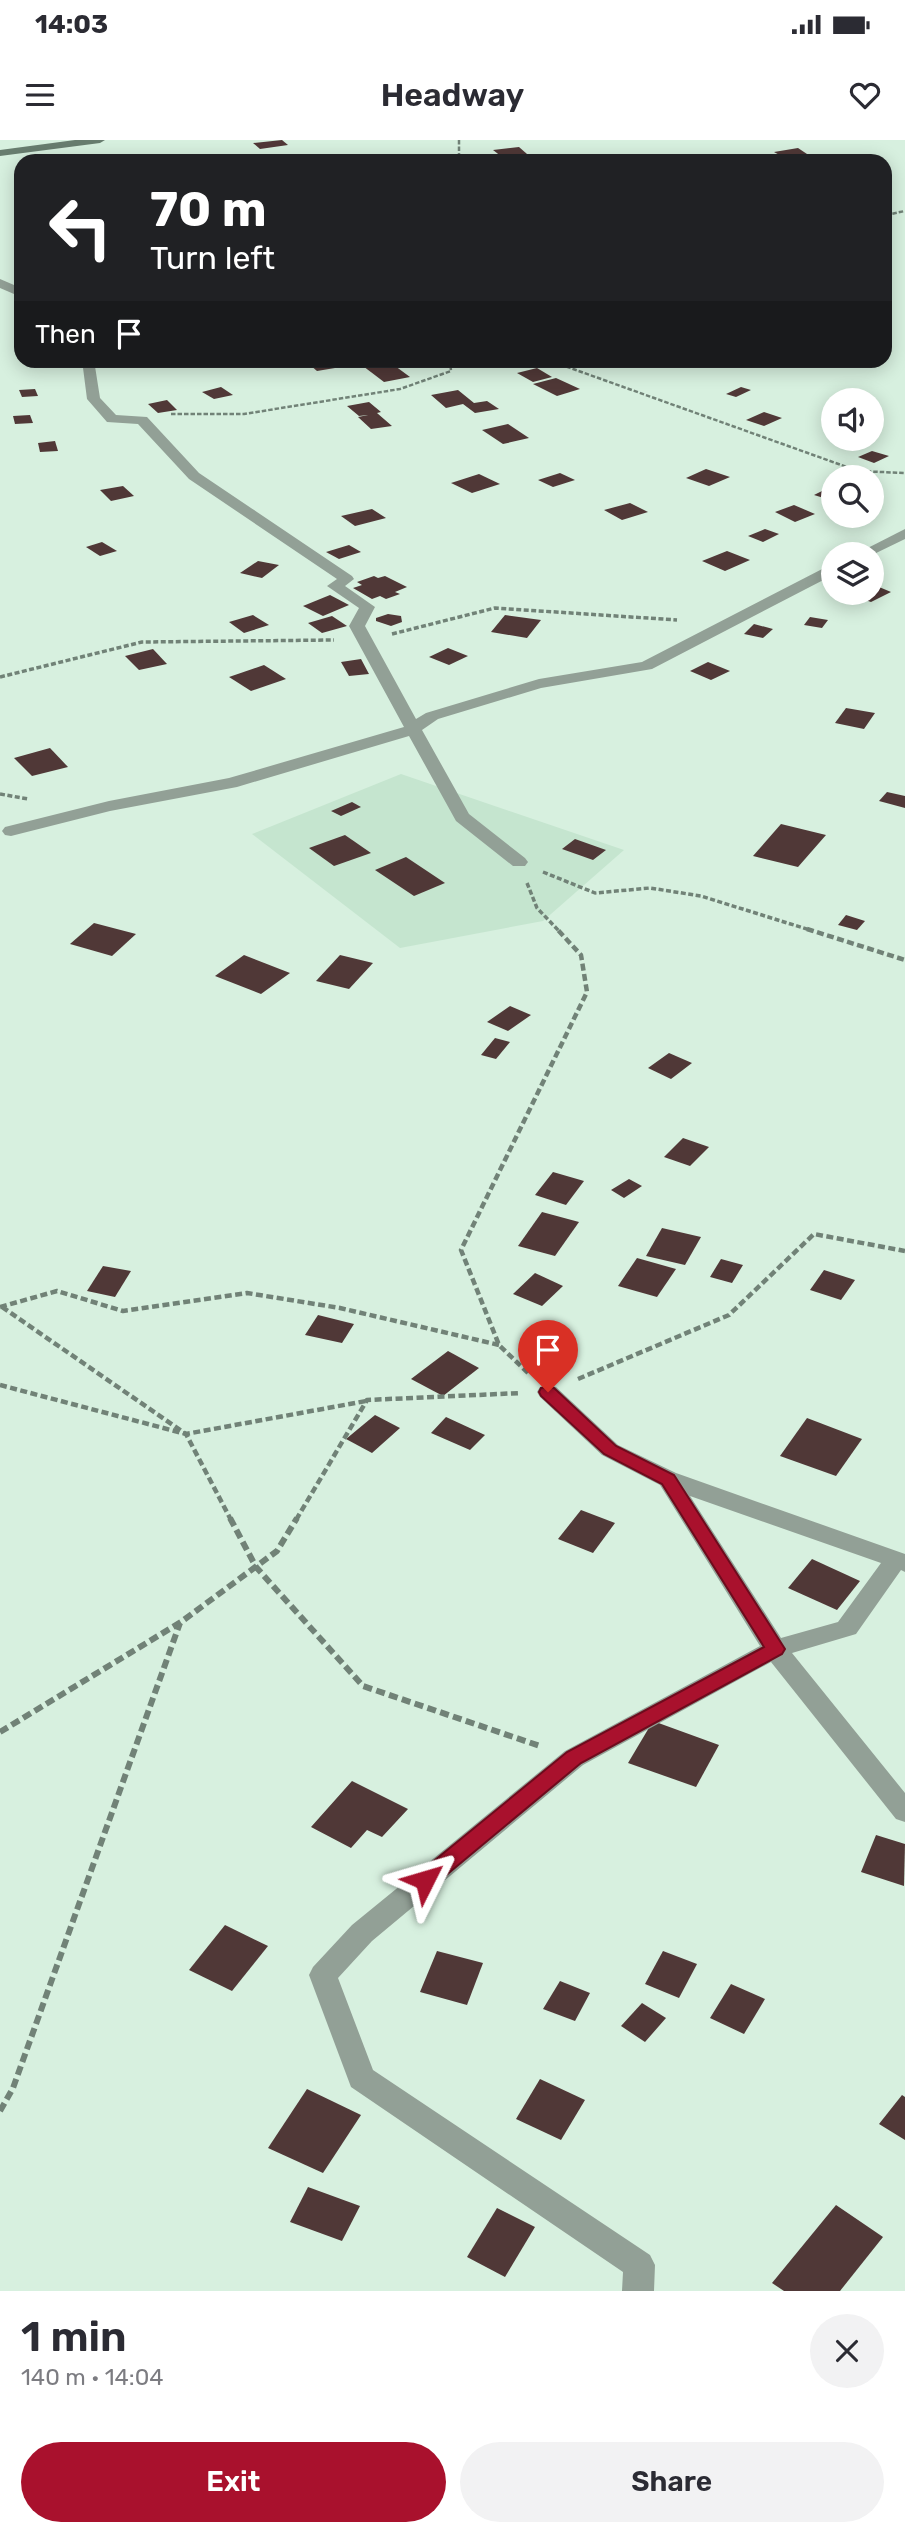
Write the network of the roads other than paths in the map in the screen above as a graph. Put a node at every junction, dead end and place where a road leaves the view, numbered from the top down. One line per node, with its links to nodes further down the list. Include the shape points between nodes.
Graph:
1 (100, 140): 2 (main road)
2 (0, 153)
3 (89, 368): 7 (street, via 94,399 112,419 142,419 194,475 347,579 334,586 367,607 357,626)
4 (905, 533): 5 (street)
5 (884, 544)
6 (821, 575): 7 (street, via 646,666 538,684 432,716)
7 (412, 730): 8 (street, via 231,783 109,806); 9 (street, via 462,817)
8 (11, 831)
9 (519, 862)
10 (548, 1392): 11 (street, via 610,1450)
11 (668, 1479): 12 (street); 13 (street)
12 (900, 1561): 13 (street, via 847,1628)
13 (775, 1649): 14 (street); 15 (street, via 574,1758 362,1933 323,1975 360,2078 639,2265)
14 (905, 1812)
15 (638, 2291)

